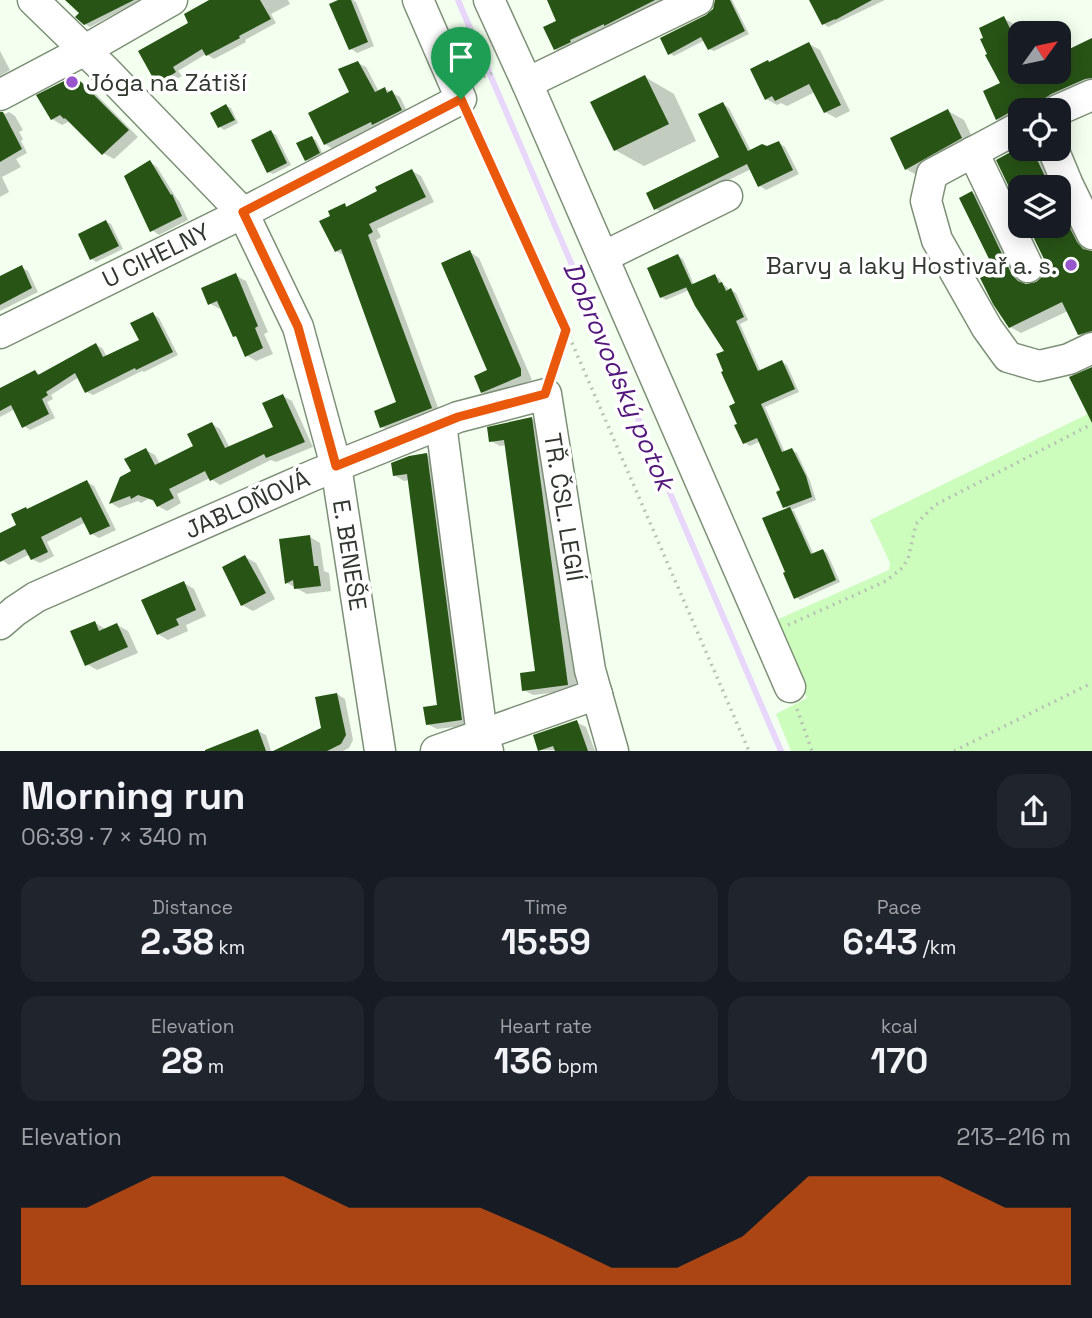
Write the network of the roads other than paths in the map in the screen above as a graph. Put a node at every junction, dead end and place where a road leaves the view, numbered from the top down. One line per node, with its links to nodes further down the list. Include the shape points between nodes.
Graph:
1 (33, 0): 6 (street, E. BENEŠE)
2 (172, 0): 6 (street)
3 (418, 0): 15 (street, U CIHELNY, via 467,90)
4 (489, 0): 7 (street)
5 (698, 0): 7 (street)
6 (85, 50): 8 (street); 15 (street, E. BENEŠE)
7 (527, 83): 17 (street)
8 (0, 94)
9 (1092, 95): 10 (street)
10 (1071, 104)
11 (1008, 133): 12 (street)
12 (973, 152): 18 (street); 20 (street, via 932,174 926,201 937,240 987,328 1008,357 1039,366)
13 (1058, 161): 16 (street)
14 (727, 196): 17 (street)
15 (243, 212): 19 (street, U CIHELNY); 23 (street, E. BENEŠE, via 298,327)
16 (1092, 234)
17 (603, 257): 25 (street)
18 (1028, 267)
19 (0, 333)
20 (1092, 348)
21 (545, 394): 22 (street, JABLOŇOVÁ); 26 (street, TŘ. ČSL. LEGIÍ)
22 (442, 424): 23 (street, JABLOŇOVÁ); 27 (street)
23 (336, 466): 24 (street, JABLOŇOVÁ, via 36,597); 28 (street, E. BENEŠE)
24 (0, 624)
25 (790, 687)
26 (597, 694): 27 (street); 30 (street, TŘ. ČSL. LEGIÍ)
27 (485, 743): 29 (street)
28 (380, 751)
29 (436, 751)
30 (613, 751)

